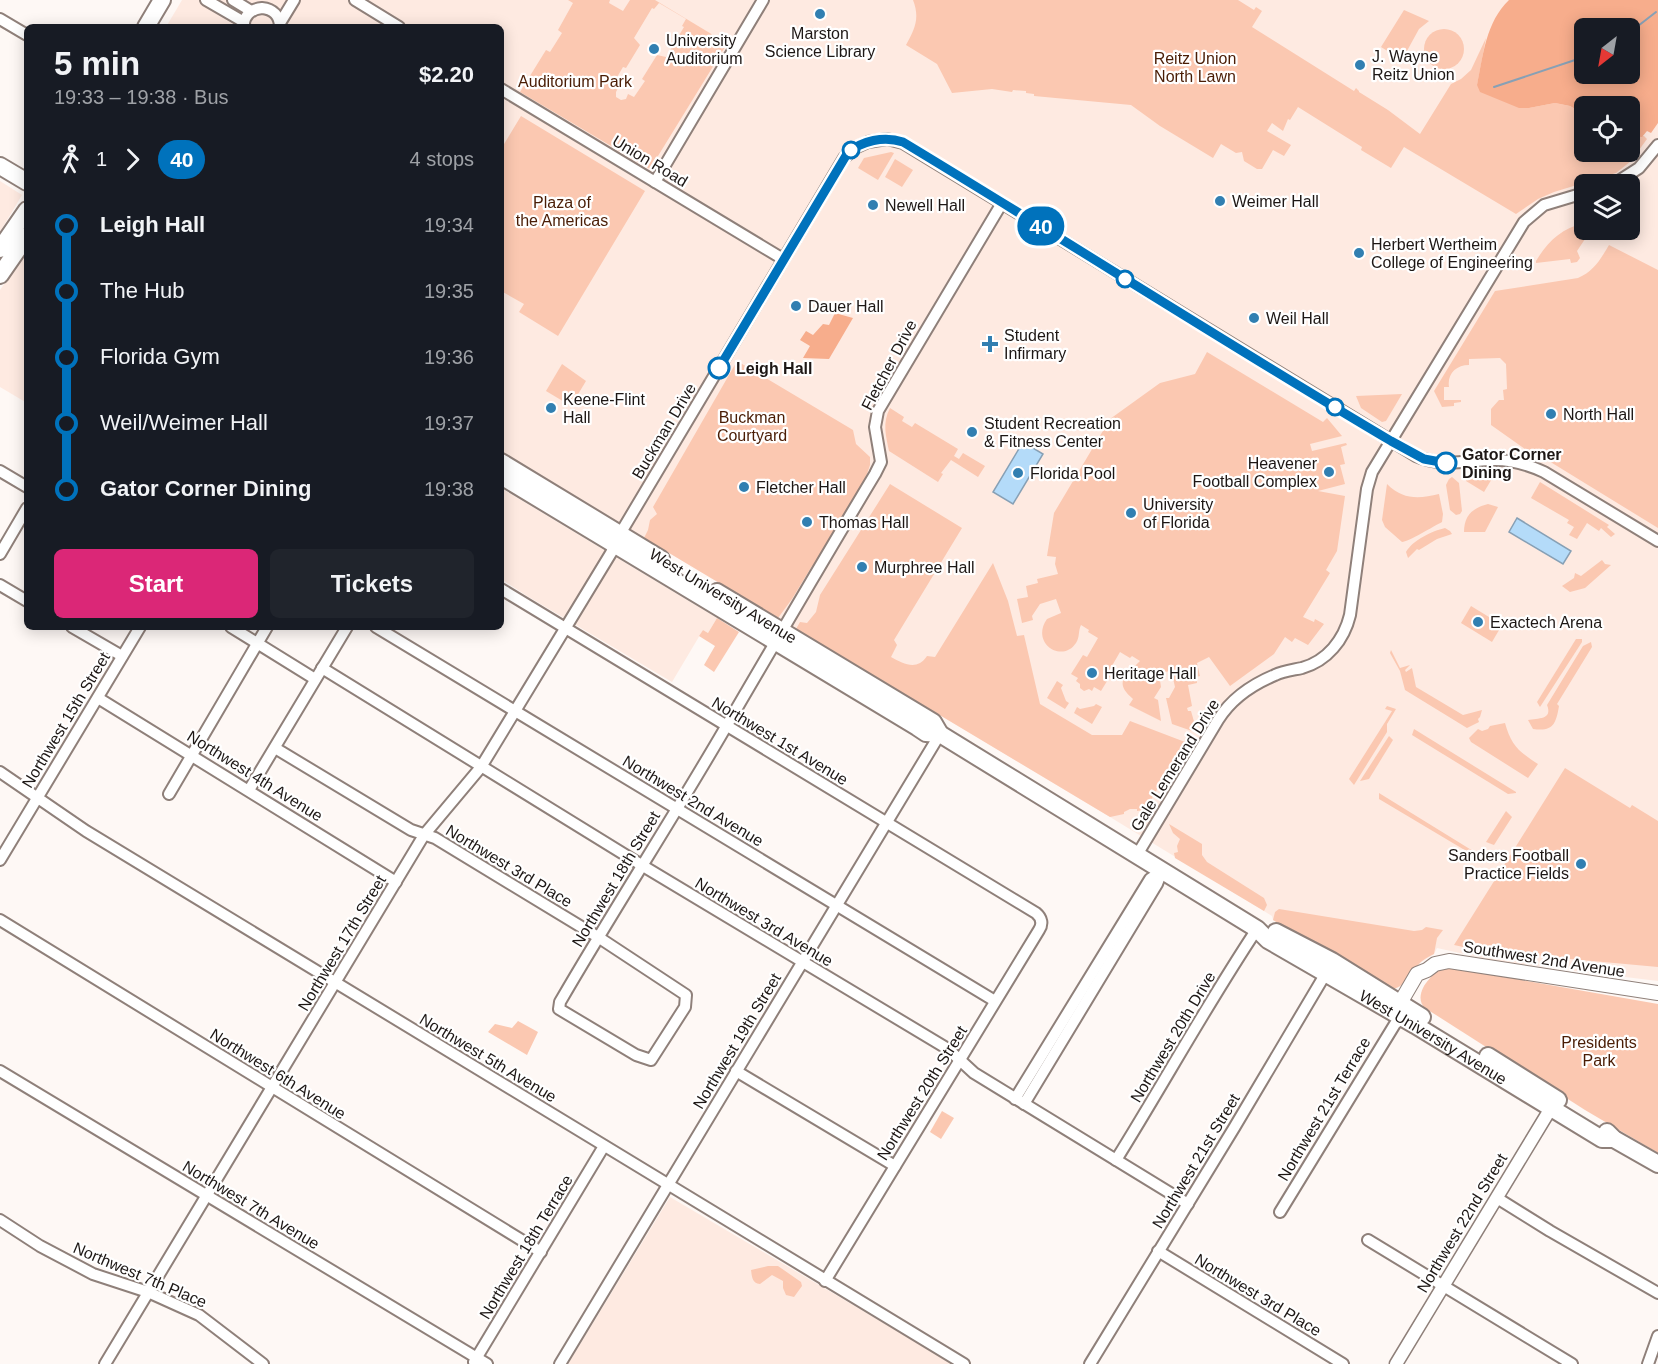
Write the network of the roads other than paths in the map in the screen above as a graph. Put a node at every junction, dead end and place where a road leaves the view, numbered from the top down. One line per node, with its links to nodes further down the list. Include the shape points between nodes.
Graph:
1 (162, 0): 11 (main road)
2 (206, 0): 12 (street)
3 (233, 0): 8 (street)
4 (279, 0): 9 (street)
5 (294, 0): 15 (street)
6 (355, 0): 16 (street)
7 (763, 0): 23 (street)
8 (251, 11): 9 (street); 13 (street)
9 (272, 11): 14 (street)
10 (0, 19): 17 (street)
11 (148, 24)
12 (242, 24)
13 (244, 24)
14 (279, 24)
15 (281, 24)
16 (394, 24)
17 (24, 33)
18 (504, 91): 23 (street, Union Road)
19 (1658, 145): 21 (street)
20 (0, 166): 22 (main road)
21 (1630, 174)
22 (24, 180)
23 (655, 182): 29 (street, Union Road)
24 (1574, 196): 31 (street, Gale Lemerand Drive, via 1544,205 1524,222)
25 (1002, 203): 29 (street, Buckman Drive, via 903,142 887,139 864,144 847,154); 31 (street); 50 (street, Fletcher Drive, via 878,411 875,427 881,462)
26 (24, 214): 28 (main road)
27 (24, 240): 30 (main road)
28 (0, 249)
29 (783, 259): 37 (street, Buckman Drive)
30 (0, 275)
31 (1391, 441): 38 (street, via 1416,456 1437,462 1498,460 1531,466); 69 (street, Gale Lemerand Drive, via 1369,479 1350,615 1342,636 1316,662 1263,680 1232,701)
32 (504, 464): 37 (main road, West University Avenue)
33 (0, 471): 35 (street)
34 (504, 478): 37 (main road, West University Avenue)
35 (24, 485)
36 (24, 513): 39 (street)
37 (618, 539): 43 (street, Northwest 17th Street); 50 (main road, West University Avenue)
38 (1658, 542)
39 (0, 552)
40 (0, 585): 42 (street)
41 (504, 591): 43 (street, Northwest 1st Avenue)
42 (24, 599)
43 (566, 628): 56 (street, Northwest 17th Street); 57 (street, Northwest 1st Avenue)
44 (78, 630): 52 (street)
45 (138, 630): 52 (street, Northwest 15th Street)
46 (236, 630): 51 (street)
47 (265, 630): 51 (street)
48 (345, 630): 53 (street)
49 (381, 630): 56 (street, Northwest 2nd Avenue)
50 (779, 637): 57 (street, Northwest 18th Street); 58 (main road, West University Avenue, via 926,733)
51 (257, 642): 54 (street); 60 (street)
52 (122, 656): 55 (street, Northwest 15th Street)
53 (322, 668): 54 (street); 61 (street, Northwest 3rd Avenue)
54 (315, 679): 59 (street)
55 (98, 698): 60 (street, Northwest 4th Avenue); 65 (street, Northwest 15th Street)
56 (514, 710): 61 (street, Northwest 17th Street); 66 (street, Northwest 2nd Avenue)
57 (727, 726): 66 (street, Northwest 18th Street); 67 (street, Northwest 1st Avenue)
58 (940, 734): 67 (street, Northwest 19th Street); 69 (main road, West University Avenue)
59 (275, 748): 63 (street); 68 (street, Northwest 3rd Place)
60 (192, 755): 63 (street, Northwest 4th Avenue); 64 (street)
61 (481, 766): 68 (street, Northwest 17th Street); 71 (street, Northwest 3rd Avenue)
62 (0, 772): 65 (street, Northwest 5th Avenue)
63 (249, 790): 73 (street, Northwest 4th Avenue)
64 (169, 794)
65 (37, 798): 70 (street, Northwest 15th Street); 81 (street, Northwest 5th Avenue)
66 (676, 808): 71 (street, Northwest 18th Street); 74 (street, Northwest 2nd Avenue)
67 (886, 823): 74 (street, Northwest 19th Street); 76 (street, Northwest 1st Avenue)
68 (424, 835): 73 (street, Northwest 17th Street); 78 (street, Northwest 3rd Place)
69 (1137, 855): 72 (main road, West University Avenue)
70 (0, 860)
71 (641, 864): 78 (street, Northwest 18th Street); 79 (street, Northwest 3rd Avenue)
72 (1162, 871): 77 (main road, West University Avenue); 90 (street, via 1158,884)
73 (396, 882): 81 (street, Northwest 17th Street)
74 (837, 905): 79 (street, Northwest 19th Street); 83 (street, Northwest 2nd Avenue)
75 (0, 920): 89 (street, Northwest 6th Avenue)
76 (1041, 920): 83 (street, Northwest 20th Street, via 1039,930)
77 (1257, 929): 80 (main road, West University Avenue, via 1268,940); 85 (main road, West University Avenue, via 1275,932 1332,961); 93 (street, Northwest 20th Drive)
78 (598, 937): 84 (street, Northwest 18th Street); 84 (street, Northwest 3rd Place, via 686,995 686,1003 651,1060 636,1055)
79 (802, 962): 86 (street, Northwest 3rd Avenue, via 948,1049); 88 (street, Northwest 19th Street)
80 (1326, 973): 85 (main road, West University Avenue); 99 (street, Northwest 21st Street)
81 (335, 982): 89 (street, Northwest 17th Street); 92 (street, Northwest 5th Avenue)
82 (1658, 993): 85 (main road, Southwest 2nd Avenue, via 1449,961 1427,970)
83 (994, 1001): 86 (street, Northwest 20th Street)
84 (560, 1008)
85 (1400, 1013): 91 (main road, West University Avenue); 100 (street, Northwest 21st Terrace)
86 (960, 1060): 90 (street, Northwest 3rd Avenue); 95 (street, Northwest 20th Street)
87 (0, 1071): 97 (street, Northwest 7th Avenue)
88 (736, 1071): 95 (street); 96 (street, Northwest 19th Street)
89 (273, 1087): 97 (street, Northwest 17th Street); 104 (street, Northwest 6th Avenue)
90 (1020, 1101): 93 (street, Northwest 3rd Avenue)
91 (1553, 1104): 94 (main road, West University Avenue, via 1602,1127 1614,1139); 98 (street, Northwest 22nd Street)
92 (604, 1146): 96 (street, Northwest 5th Avenue); 104 (street, Northwest 18th Terrace)
93 (1116, 1160): 99 (street, Northwest 3rd Avenue)
94 (1658, 1164)
95 (895, 1166): 105 (street, Northwest 20th Street)
96 (668, 1185): 105 (street, Northwest 5th Avenue); 115 (street, Northwest 19th Street)
97 (207, 1195): 107 (street, Northwest 17th Street); 110 (street, Northwest 7th Avenue)
98 (1497, 1198): 106 (street, Northwest 22nd Street); 108 (street)
99 (1188, 1204): 103 (street, Northwest 21st Street)
100 (1280, 1212)
101 (0, 1220): 107 (street, Northwest 7th Place, via 93,1274)
102 (1368, 1240): 106 (street)
103 (1158, 1251): 111 (street, Northwest 21st Street); 117 (street, Northwest 3rd Place)
104 (541, 1252): 110 (street, Northwest 18th Terrace)
105 (825, 1281): 116 (street, Northwest 5th Avenue)
106 (1443, 1286): 118 (street, Northwest 22nd Street); 119 (street)
107 (148, 1292): 112 (street, Northwest 17th Street); 113 (street, Northwest 7th Place, via 200,1315)
108 (1658, 1293)
109 (1658, 1336): 120 (street)
110 (475, 1361): 114 (street, Northwest 7th Avenue)
111 (1095, 1362)
112 (105, 1364)
113 (263, 1364)
114 (487, 1364)
115 (560, 1364)
116 (964, 1364)
117 (1343, 1364)
118 (1396, 1364)
119 (1572, 1364)
120 (1648, 1364)

